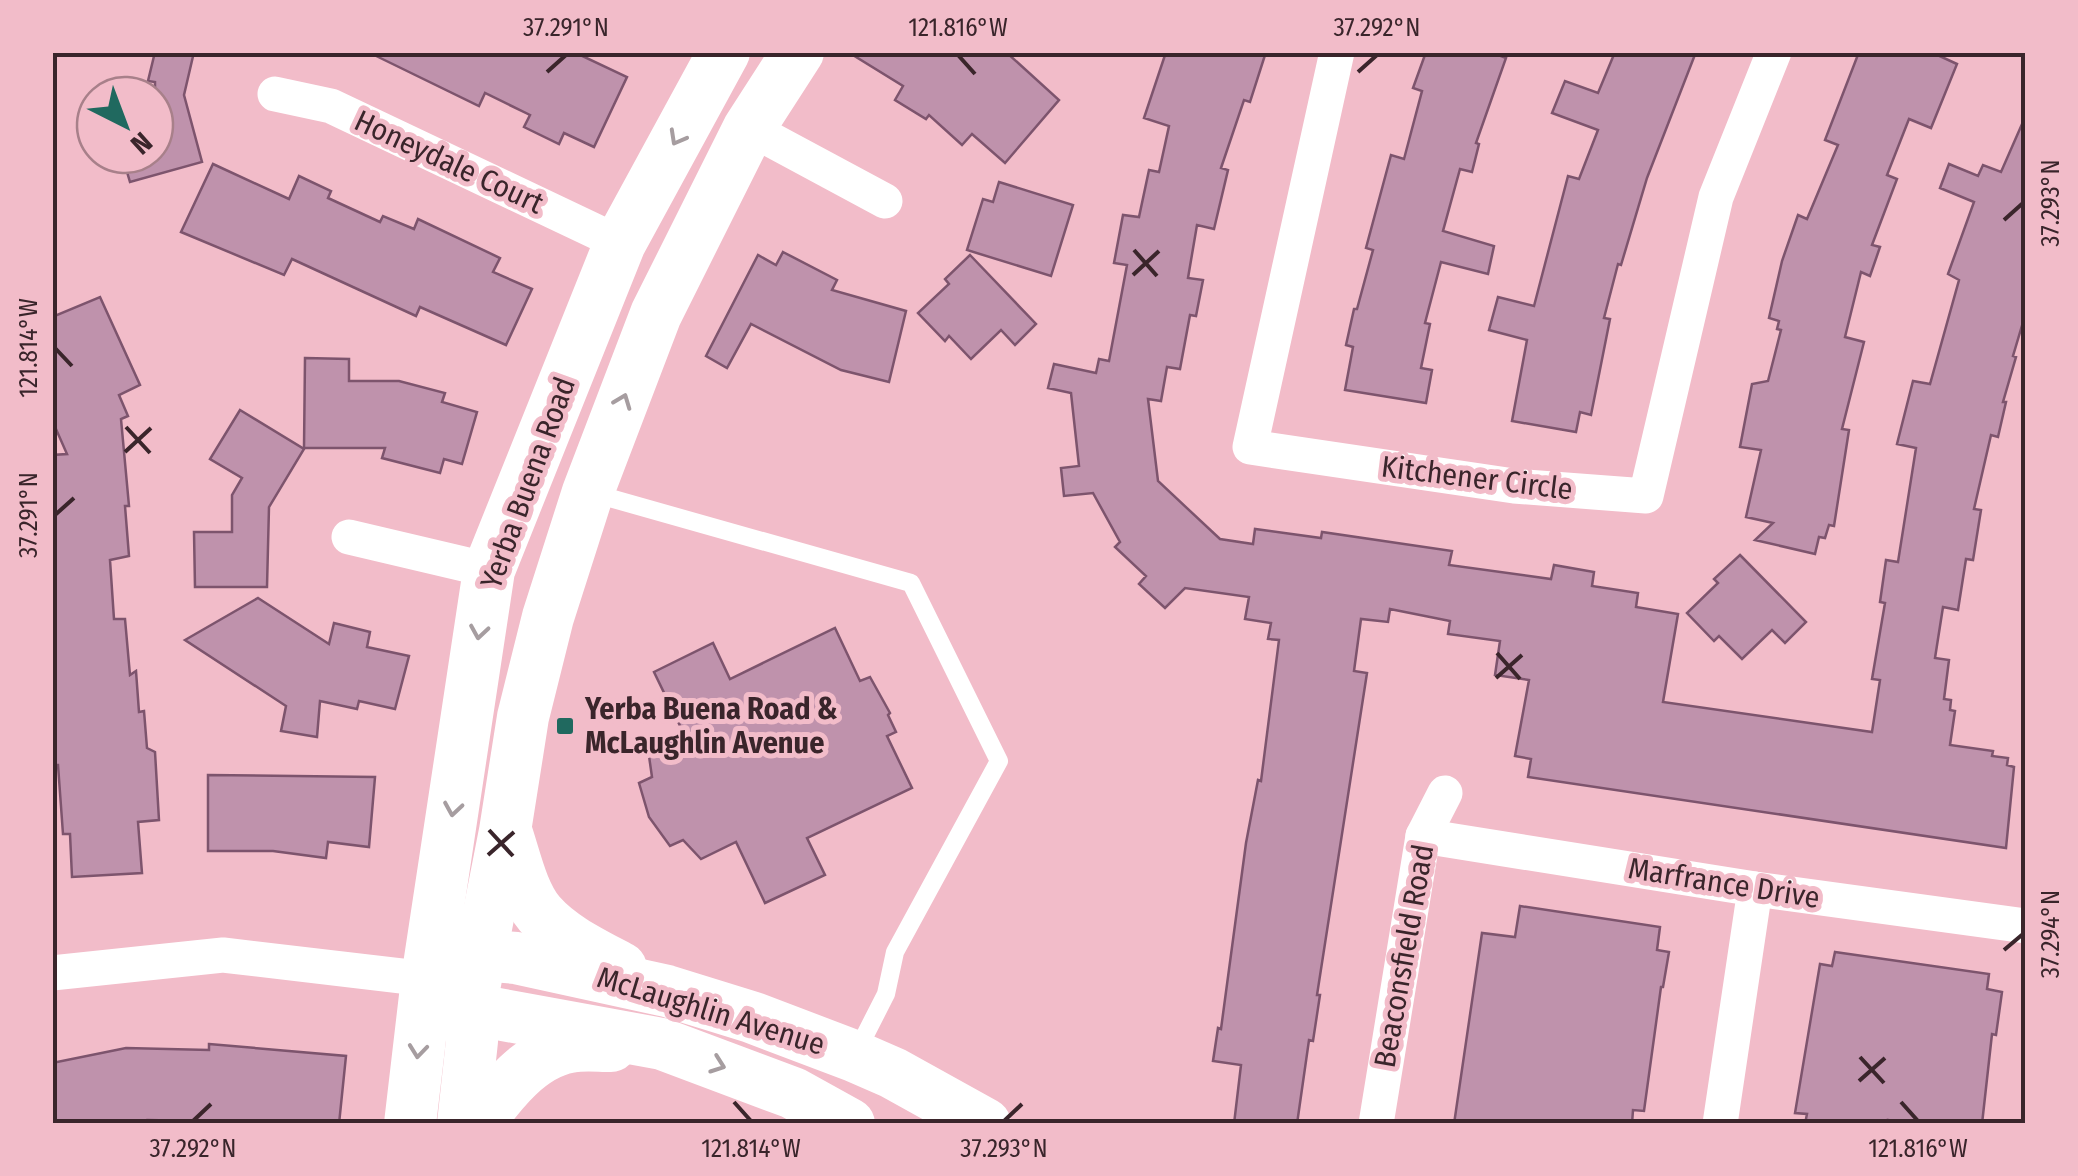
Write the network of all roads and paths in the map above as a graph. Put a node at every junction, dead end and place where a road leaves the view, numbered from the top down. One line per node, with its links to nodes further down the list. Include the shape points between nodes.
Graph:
1 (724, 52): 8 (main road, Yerba Buena Road, one-way to 8)
2 (798, 52): 6 (main road, Yerba Buena Road)
3 (1337, 52): 4 (street, Kitchener Circle, via 1250,447 1514,486 1646,496 1716,197)
4 (1774, 52)
5 (275, 94): 8 (street, Honeydale Court, via 331,106)
6 (749, 128): 7 (street); 9 (main road, Yerba Buena Road, one-way to 6, via 656,314)
7 (885, 201)
8 (620, 243): 11 (main road, Yerba Buena Road)
9 (588, 492): 13 (main road, Yerba Buena Road, via 523,717); 23 (lane, via 910,583 999,761 895,952 886,994)
10 (349, 537): 11 (street)
11 (489, 570): 19 (main road, Yerba Buena Road, one-way to 19)
12 (1444, 793): 14 (street, Beaconsfield Road)
13 (506, 831): 17 (main road, Yerba Buena Road); 20 (main road, via 540,914 581,947)
14 (1423, 836): 15 (street, Marfrance Drive); 29 (street, Beaconsfield Road)
15 (1754, 889): 16 (street, Marfrance Drive); 30 (street)
16 (2026, 926)
17 (480, 954): 19 (main road); 20 (main road, McLaughlin Avenue); 21 (main road, Yerba Buena Road)
18 (52, 973): 19 (street, McLaughlin Avenue, via 224,955)
19 (427, 979): 21 (main road, McLaughlin Avenue); 24 (main road, Yerba Buena Road, one-way to 24)
20 (667, 992): 23 (main road, McLaughlin Avenue)
21 (470, 1009): 22 (main road, McLaughlin Avenue); 25 (main road, Yerba Buena Road)
22 (662, 1044): 26 (main road, via 568,1047 526,1068); 27 (main road, McLaughlin Avenue, one-way to 27, via 793,1093)
23 (854, 1056): 28 (main road, McLaughlin Avenue)
24 (410, 1124)
25 (463, 1124)
26 (478, 1124)
27 (848, 1124)
28 (985, 1124)
29 (1376, 1124)
30 (1720, 1124)

